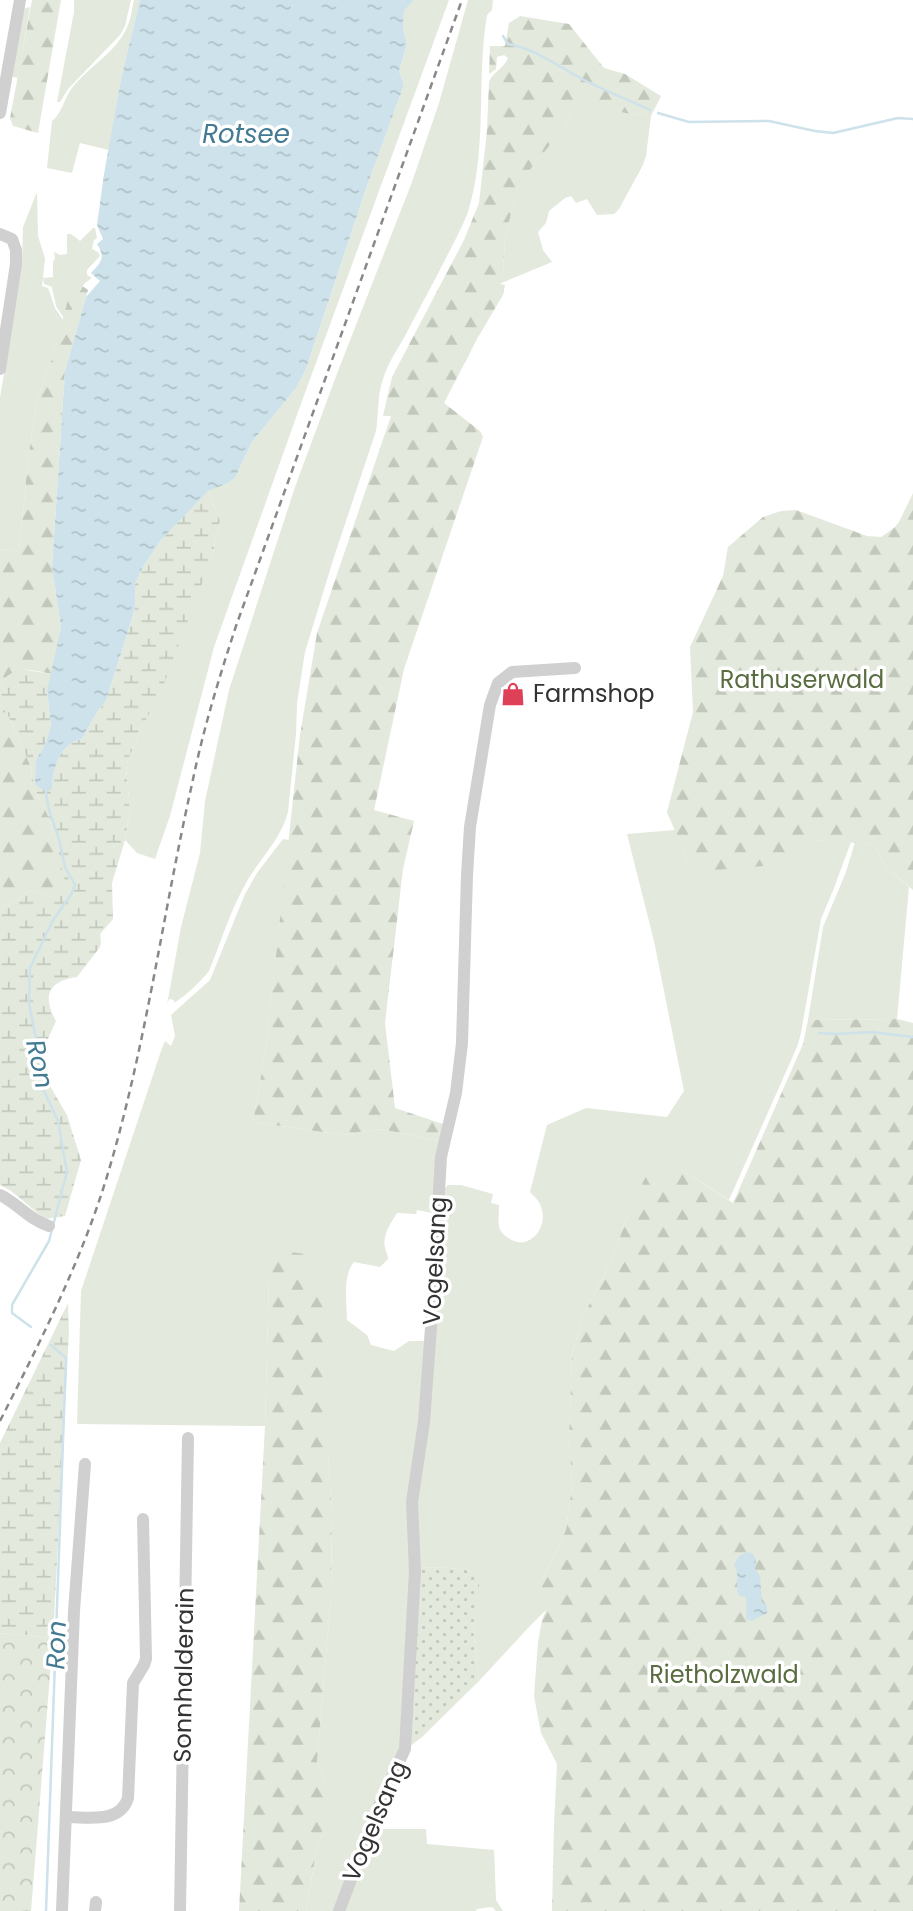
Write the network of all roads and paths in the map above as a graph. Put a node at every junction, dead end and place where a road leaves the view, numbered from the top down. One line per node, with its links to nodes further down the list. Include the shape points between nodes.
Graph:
1 (20, 0): 2 (street)
2 (0, 113)
3 (0, 234): 4 (street, via 12,239 16,250)
4 (0, 369)
5 (575, 668): 14 (street, Vogelsang, via 512,672 498,683 488,715 470,827 461,1043 456,1093 441,1157 425,1409 412,1502 415,1572 405,1749)
6 (0, 1195): 7 (street)
7 (49, 1226)
8 (188, 1438): 13 (street, Sonnhalderain)
9 (85, 1464): 11 (street)
10 (143, 1519): 11 (street, via 146,1659 133,1683 128,1798 112,1816)
11 (67, 1817): 12 (street)
12 (62, 1911)
13 (180, 1911)
14 (339, 1911)

